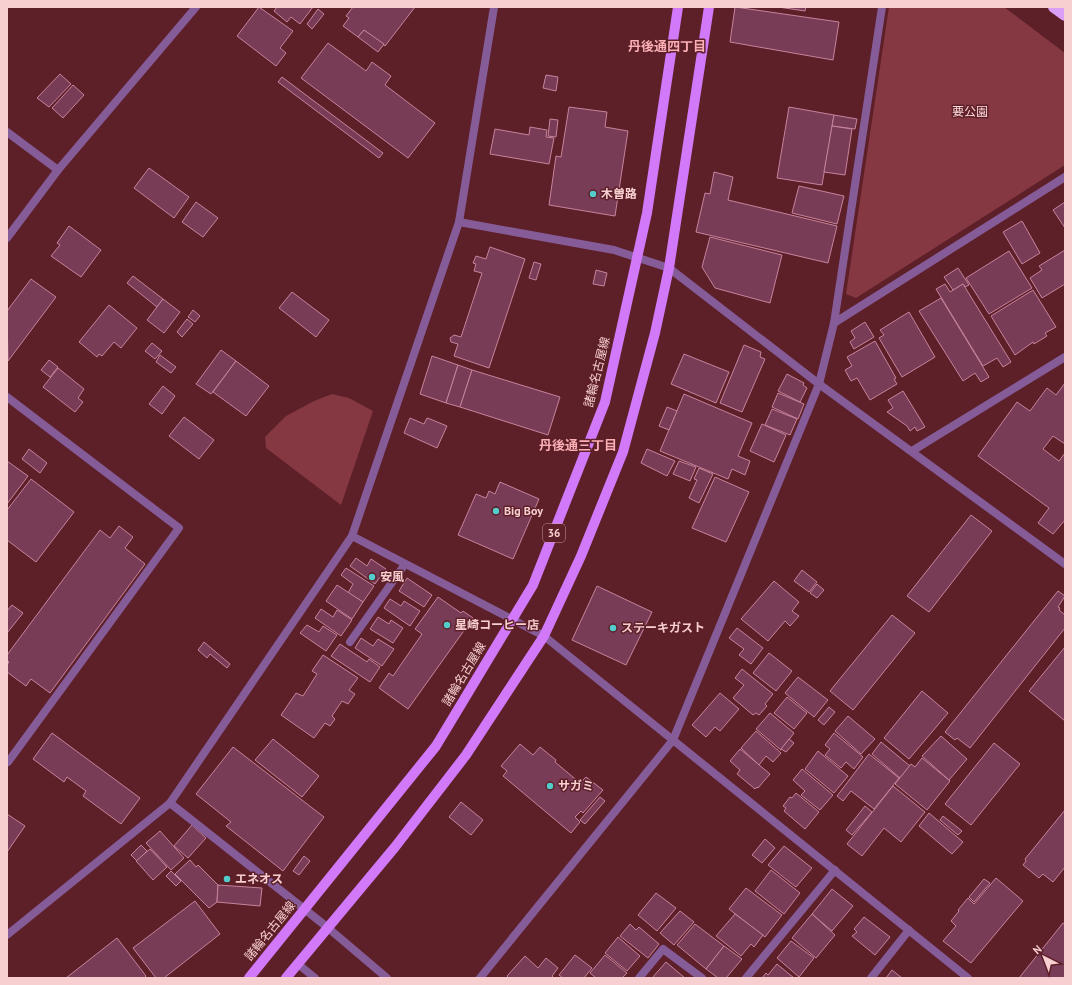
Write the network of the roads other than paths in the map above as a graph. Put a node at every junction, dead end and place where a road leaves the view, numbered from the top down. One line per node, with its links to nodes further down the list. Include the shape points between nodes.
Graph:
1 (196, 7): 11 (street)
2 (494, 7): 13 (street)
3 (678, 7): 15 (main road, 諸輪名古屋線 / 36, via 647,213)
4 (709, 7): 16 (main road)
5 (882, 7): 17 (street)
6 (1054, 7): 9 (highway)
7 (1062, 7): 8 (highway)
8 (1065, 9)
9 (1065, 14)
10 (7, 132): 11 (street)
11 (58, 170): 14 (street)
12 (1065, 177): 17 (street)
13 (459, 222): 15 (street, via 614,250); 22 (street)
14 (7, 238)
15 (637, 258): 16 (street); 25 (main road, 諸輪名古屋線 / 36, via 605,402 533,585)
16 (669, 268): 19 (street); 26 (main road, via 655,333 623,452 581,556)
17 (834, 323): 19 (street)
18 (1065, 357): 21 (street)
19 (819, 384): 21 (street); 28 (street)
20 (7, 397): 29 (street, via 179,528)
21 (912, 451): 24 (street)
22 (352, 536): 23 (street); 30 (street)
23 (405, 564): 25 (street); 27 (street)
24 (1065, 564)
25 (512, 620): 26 (street); 32 (main road, 諸輪名古屋線 / 36, via 436,746)
26 (544, 636): 28 (street); 33 (main road, via 466,755 395,847)
27 (350, 642)
28 (673, 740): 31 (street); 41 (street)
29 (7, 761)
30 (170, 803): 32 (street); 35 (street)
31 (834, 870): 34 (street); 44 (street)
32 (305, 909): 33 (street); 37 (main road, 諸輪名古屋線 / 36)
33 (327, 927): 36 (main road); 40 (street)
34 (909, 930): 45 (street); 46 (street)
35 (7, 935)
36 (298, 964): 38 (main road); 39 (street)
37 (249, 978)
38 (286, 978)
39 (315, 978)
40 (387, 978)
41 (480, 978)
42 (639, 978): 43 (street, via 663,949)
43 (702, 978)
44 (746, 978)
45 (871, 978)
46 (968, 978)

